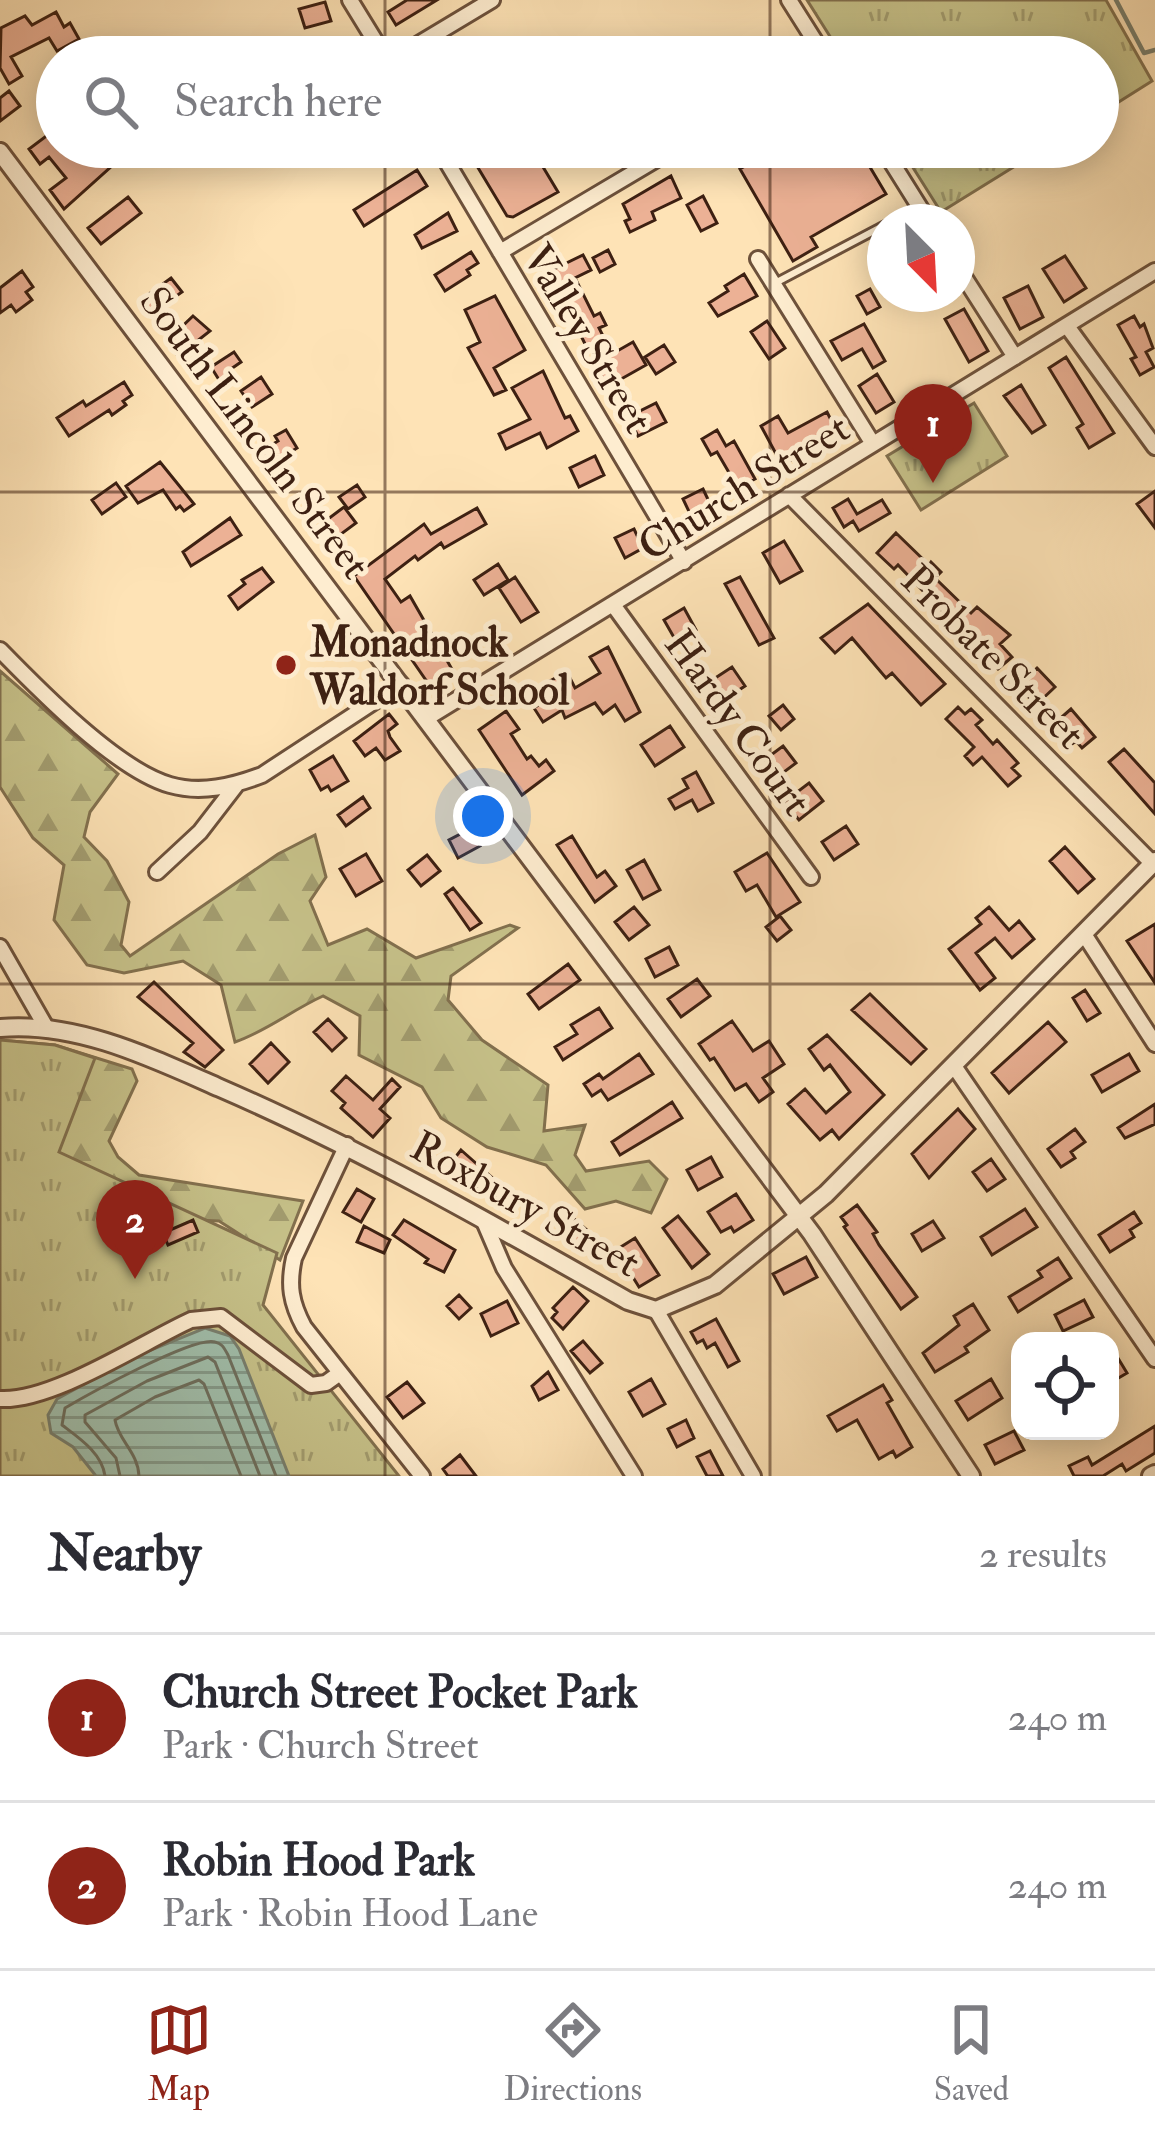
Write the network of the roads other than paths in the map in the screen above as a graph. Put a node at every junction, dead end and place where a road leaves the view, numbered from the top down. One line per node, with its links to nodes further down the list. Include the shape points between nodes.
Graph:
1 (350, 0): 4 (street)
2 (492, 0): 5 (street)
3 (789, 0): 6 (street)
4 (372, 36)
5 (432, 36)
6 (812, 36)
7 (0, 152): 26 (street, South Lincoln Street)
8 (450, 168): 13 (street, Valley Street)
9 (642, 168): 13 (street)
10 (895, 168): 11 (street)
11 (918, 204)
12 (867, 235): 16 (lane)
13 (500, 252): 23 (street, Valley Street)
14 (758, 259): 16 (street)
15 (1155, 271): 18 (street, Church Street)
16 (774, 284): 20 (street)
17 (975, 294): 19 (street)
18 (1066, 326): 19 (street, Church Street); 21 (street)
19 (1015, 357): 20 (street, Church Street)
20 (873, 444): 22 (street, Church Street)
21 (1155, 447)
22 (789, 495): 23 (street, Church Street); 29 (street, Probate Street)
23 (684, 562): 24 (street, Church Street)
24 (614, 606): 27 (street, Church Street); 31 (street, Hardy Court)
25 (0, 650): 28 (street, via 151,778 191,789)
26 (401, 683): 27 (street, South Lincoln Street); 28 (street, via 273,769)
27 (427, 718): 39 (street, South Lincoln Street)
28 (237, 784): 30 (street)
29 (1154, 862): 32 (street, Roxbury Street)
30 (157, 872)
31 (812, 877)
32 (1084, 934): 36 (street); 37 (street, Roxbury Street)
33 (0, 947): 35 (street)
34 (0, 1028): 35 (street, Roxbury Street)
35 (47, 1028): 38 (street, Roxbury Street, via 168,1065)
36 (1155, 1043)
37 (954, 1066): 39 (street, Roxbury Street); 42 (street)
38 (347, 1145): 40 (street, Roxbury Street); 43 (street, via 290,1278 304,1327)
39 (799, 1218): 41 (street, Roxbury Street, via 716,1285); 48 (street, South Lincoln Street)
40 (483, 1219): 41 (street, Roxbury Street); 46 (street, via 504,1268)
41 (656, 1310): 47 (street)
42 (1155, 1359)
43 (340, 1373): 44 (street, via 310,1385 236,1325 208,1316 46,1392); 45 (street)
44 (0, 1399)
45 (422, 1476)
46 (634, 1476)
47 (753, 1476)
48 (971, 1476)

